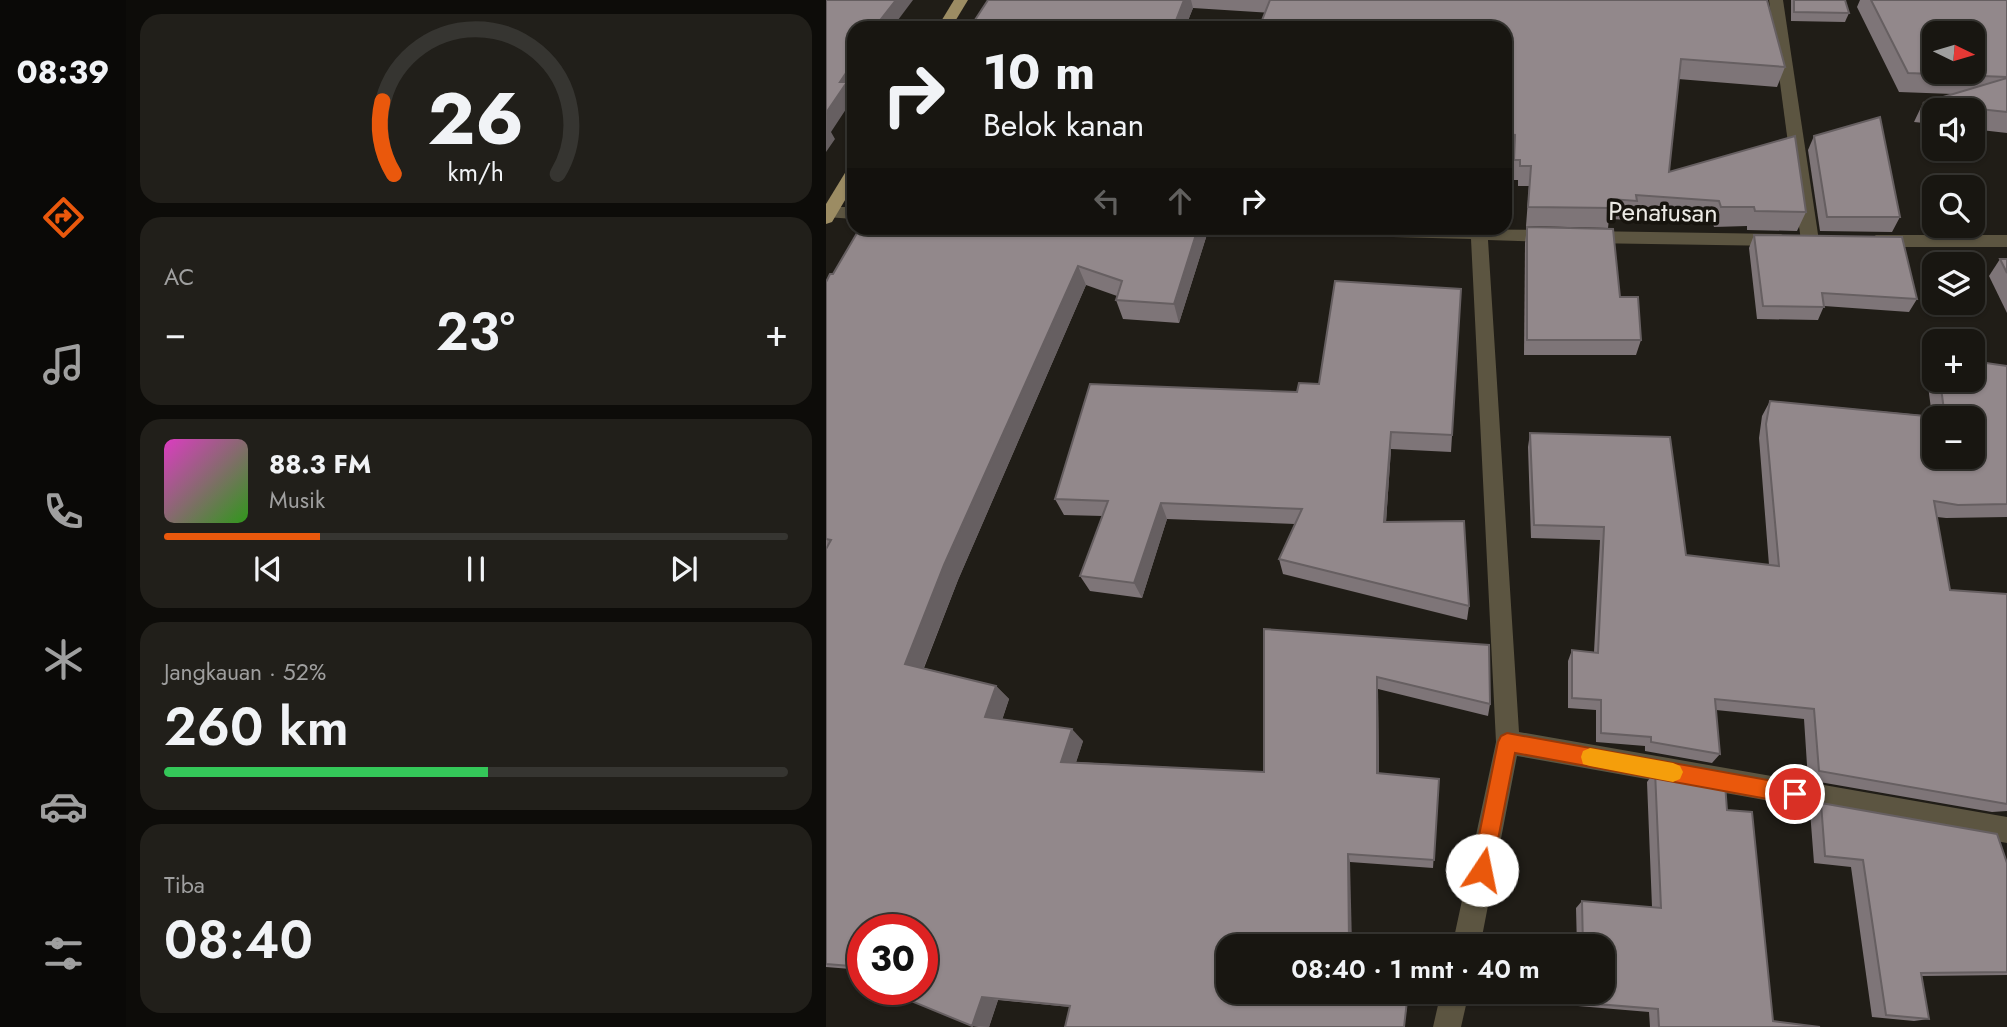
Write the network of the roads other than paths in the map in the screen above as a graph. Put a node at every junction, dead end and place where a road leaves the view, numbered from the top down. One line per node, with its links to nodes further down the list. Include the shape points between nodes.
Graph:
1 (961, 0): 3 (main road)
2 (1776, 0): 8 (street, Penatusan, via 1817,241)
3 (948, 21)
4 (847, 184): 6 (main road)
5 (847, 214): 6 (street)
6 (828, 215)
7 (1479, 235): 11 (street)
8 (1512, 235)
9 (1863, 241): 10 (street)
10 (2007, 241)
11 (1507, 742): 12 (street); 13 (street)
12 (2007, 830)
13 (1468, 934)
14 (1452, 1004): 15 (street)
15 (1447, 1027)

